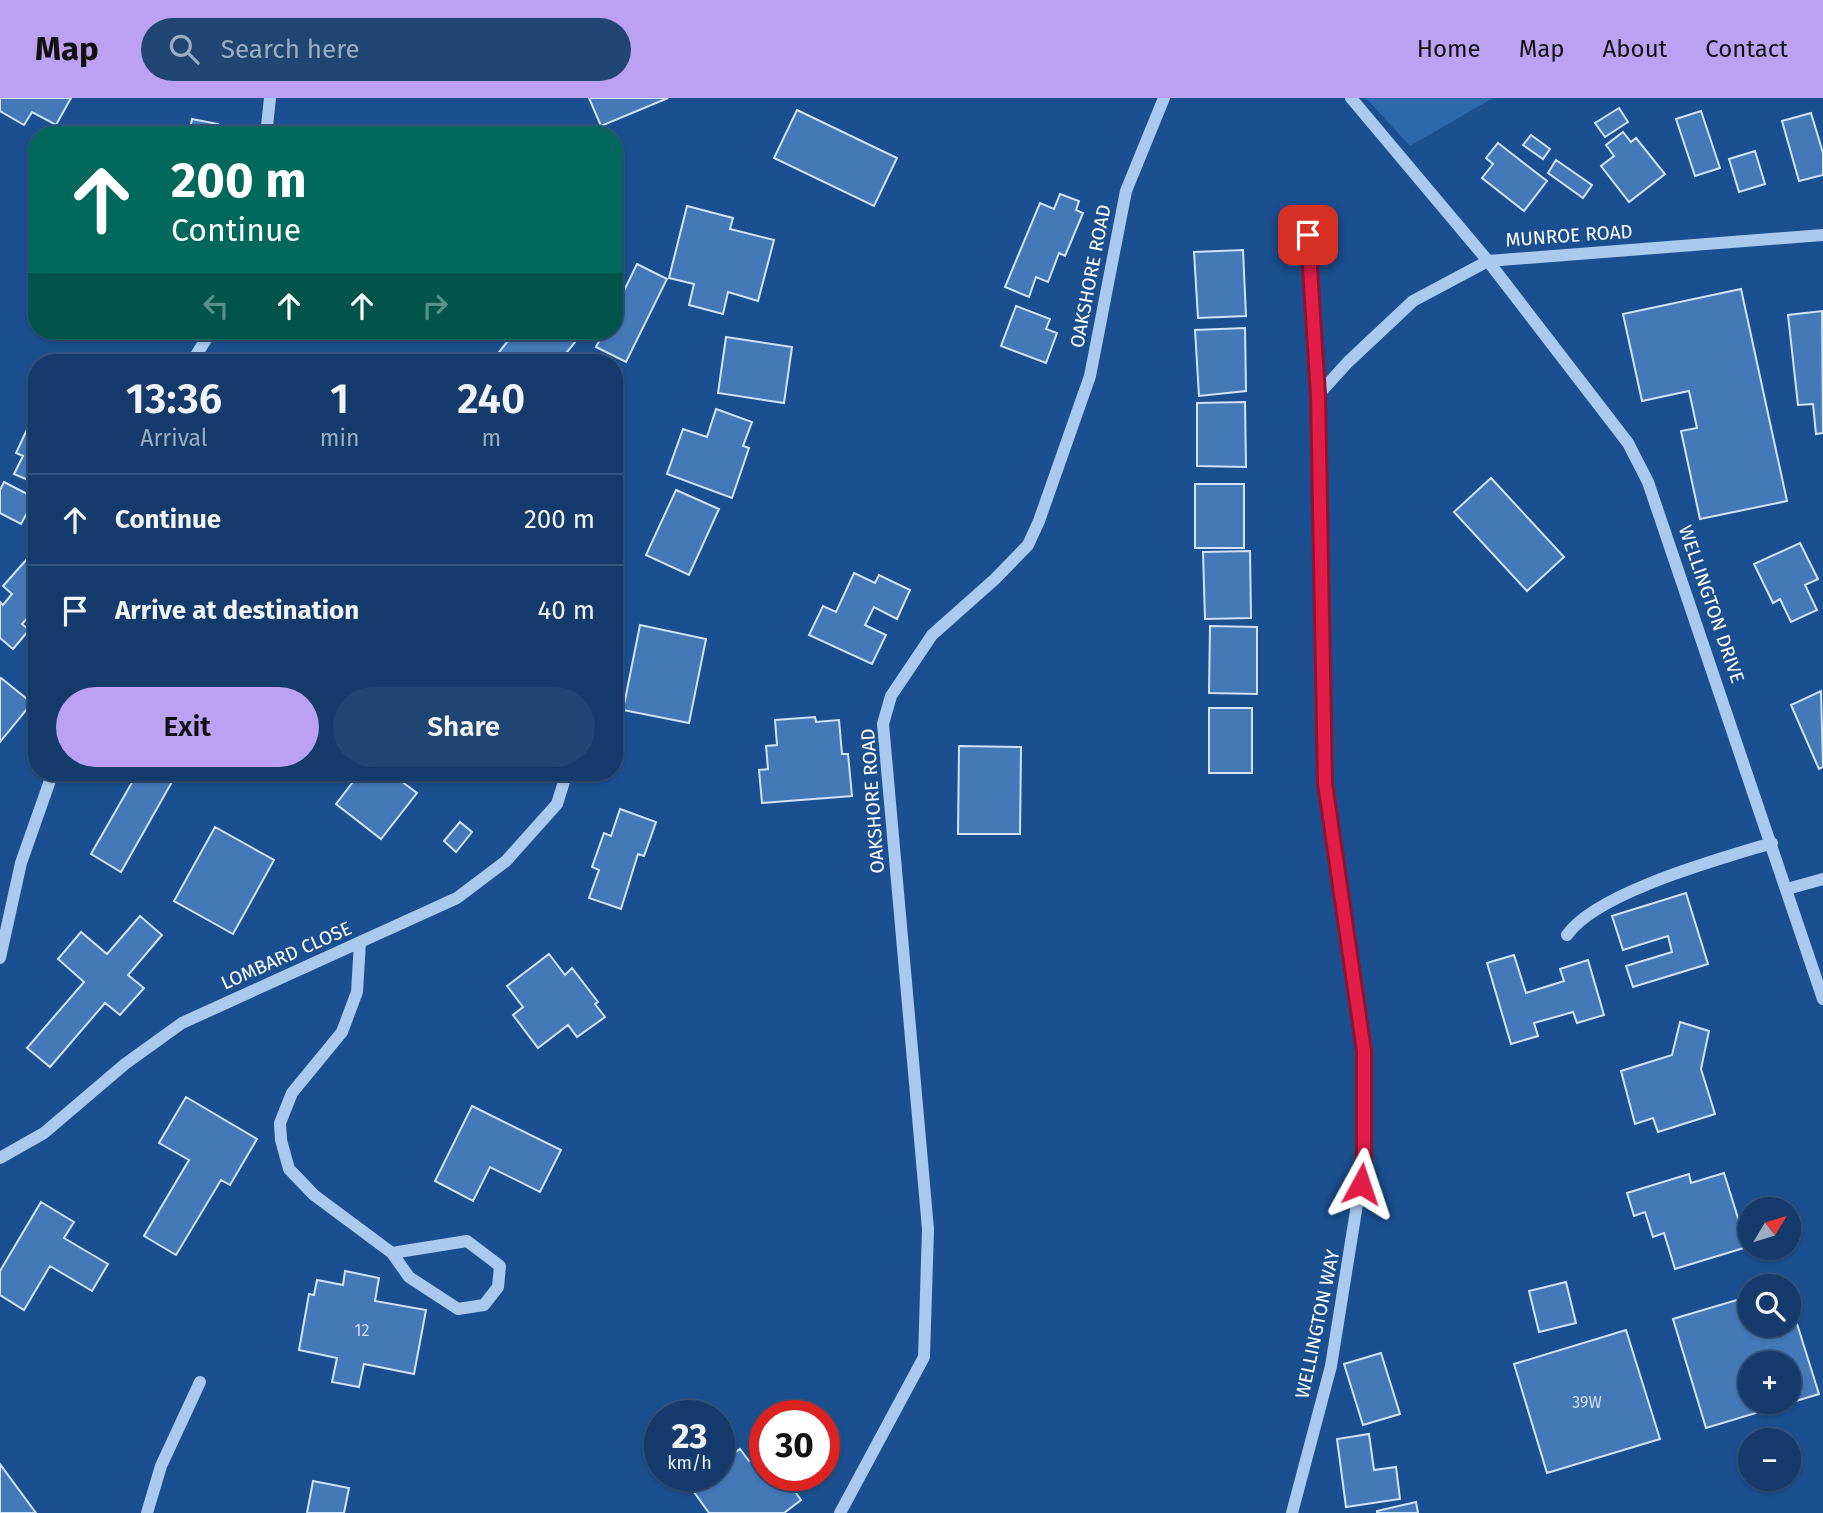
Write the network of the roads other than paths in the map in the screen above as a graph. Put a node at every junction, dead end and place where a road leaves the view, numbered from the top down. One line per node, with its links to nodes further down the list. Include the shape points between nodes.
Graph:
1 (270, 98): 4 (street)
2 (1164, 98): 22 (street, OAKSHORE ROAD, via 1126,191 1090,376 1039,521 1028,545 932,635 891,696 883,724 928,1229 926,1329 924,1357)
3 (1351, 98): 7 (street, MUNROE ROAD)
4 (267, 126)
5 (1308, 235): 8 (street, WELLINGTON WAY)
6 (1823, 235): 7 (street, MUNROE ROAD)
7 (1488, 261): 8 (street, via 1413,301); 11 (street, WELLINGTON DRIVE, via 1628,443 1648,482)
8 (1318, 395): 23 (street, WELLINGTON WAY, via 1325,783 1364,1051 1364,1161 1331,1366)
9 (50, 781): 16 (street, via 21,863)
10 (564, 781): 15 (street, LOMBARD CLOSE, via 557,804 506,861 457,898)
11 (1772, 843): 13 (street, WELLINGTON DRIVE); 14 (street, via 1689,869 1601,905 1576,921)
12 (1823, 879): 13 (street)
13 (1787, 889): 17 (street, WELLINGTON DRIVE)
14 (1567, 935)
15 (360, 942): 18 (street, LOMBARD CLOSE, via 182,1023 44,1133); 19 (street, via 357,992 342,1032 292,1093 280,1123 281,1140 289,1170 314,1195)
16 (0, 958)
17 (1823, 999)
18 (0, 1158)
19 (392, 1253): 19 (street, via 467,1241 500,1266 498,1287 484,1305 458,1309 409,1277)
20 (200, 1382): 21 (street, via 161,1466)
21 (147, 1513)
22 (840, 1513)
23 (1292, 1513)

